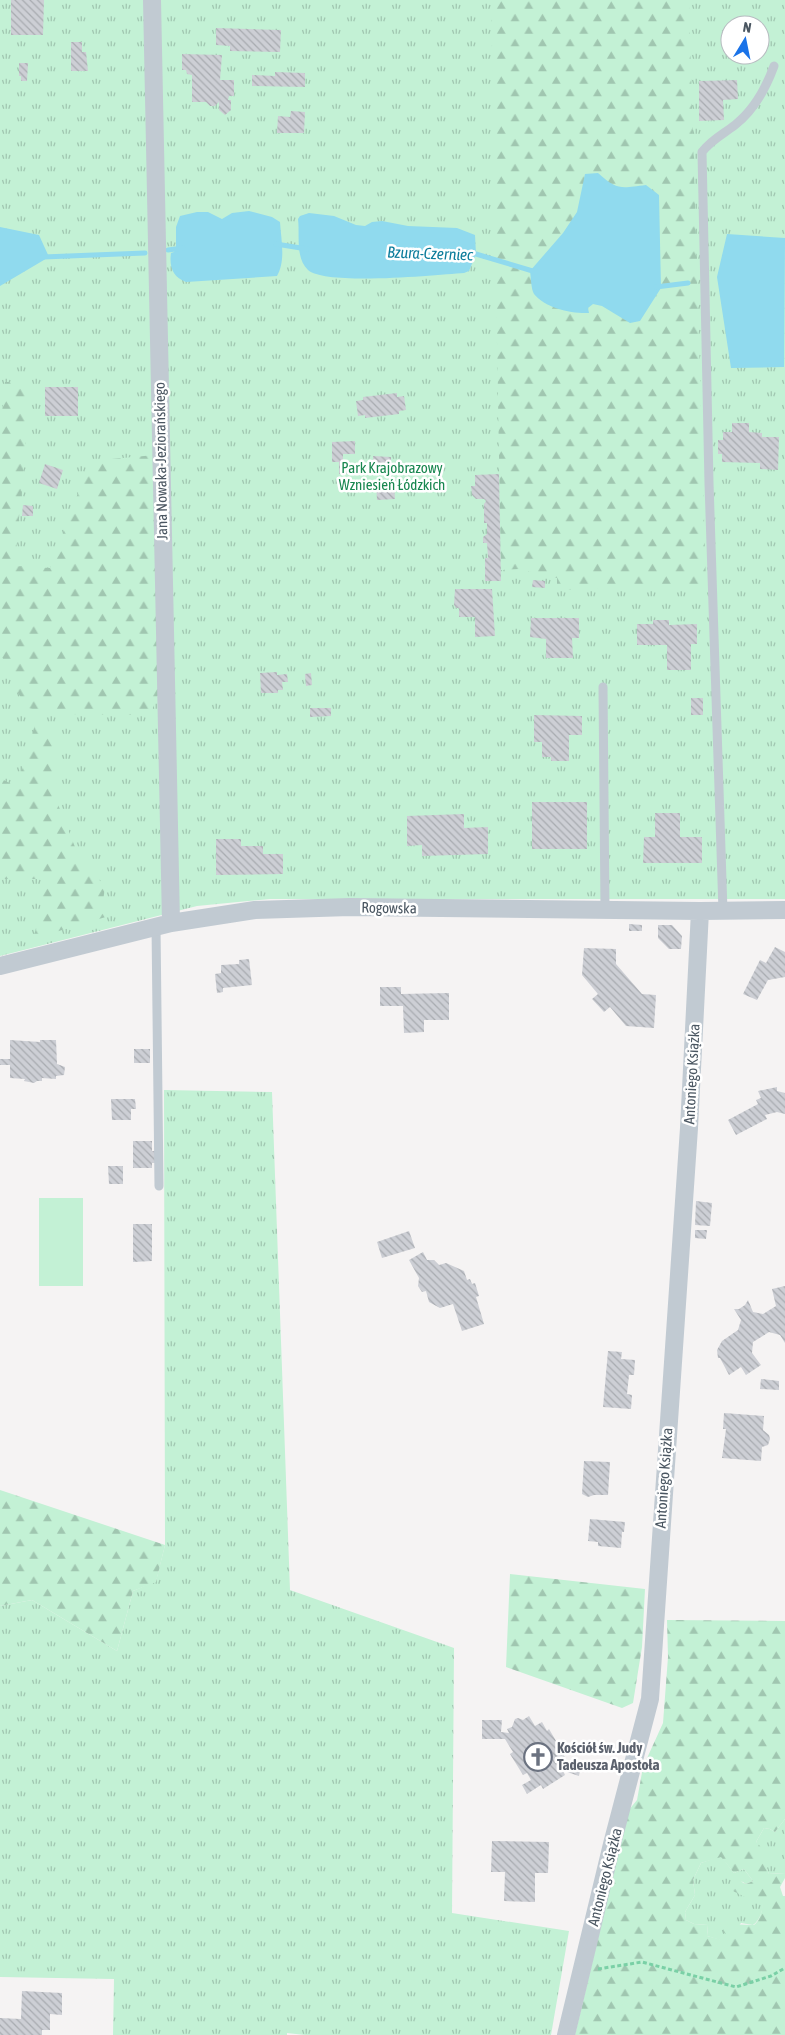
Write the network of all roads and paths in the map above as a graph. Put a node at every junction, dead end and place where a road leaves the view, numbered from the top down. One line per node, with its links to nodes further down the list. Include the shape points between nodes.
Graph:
1 (152, 0): 8 (street, Jana Nowaka-Jeziorańskiego)
2 (774, 66): 6 (lane, via 755,104 736,125 710,141 702,152)
3 (603, 687): 4 (lane)
4 (605, 910): 7 (street, Rogowska); 8 (street, Rogowska, via 342,907 255,910)
5 (785, 910): 6 (street, Rogowska)
6 (723, 911): 7 (street, Rogowska)
7 (700, 912): 12 (street, Antoniego Książka, via 689,1128 650,1699)
8 (164, 925): 9 (street, Rogowska); 10 (lane)
9 (0, 966)
10 (159, 1186)
11 (785, 1968): 12 (path, via 736,1987 642,1962)
12 (582, 1971): 13 (street, Antoniego Książka)
13 (566, 2035)

